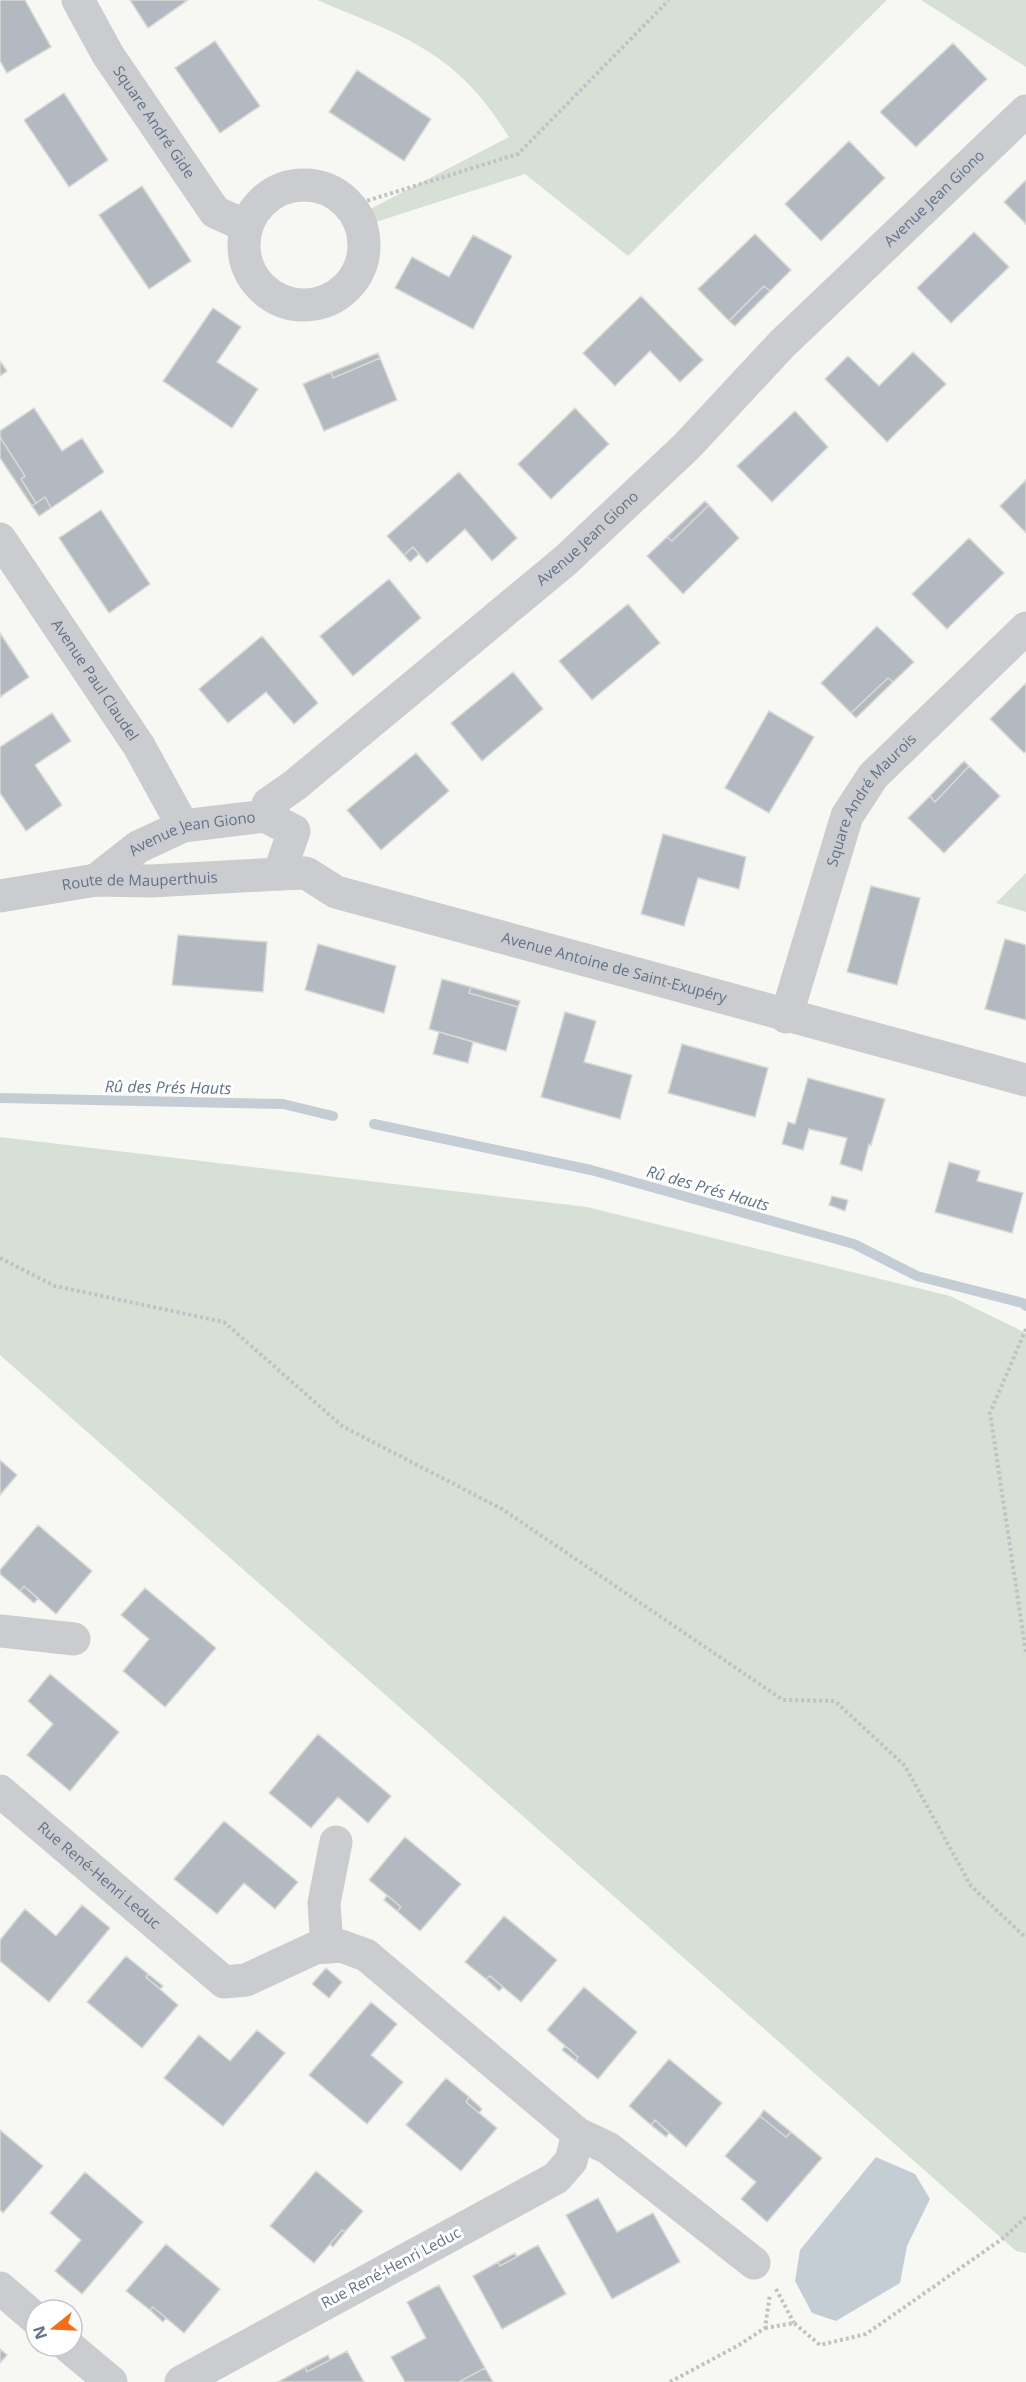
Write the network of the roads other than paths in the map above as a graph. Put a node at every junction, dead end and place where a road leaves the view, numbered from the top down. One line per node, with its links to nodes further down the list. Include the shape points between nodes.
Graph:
1 (78, 0): 3 (street, Square André Gide, via 108,55 215,212)
2 (1026, 111): 6 (street, Avenue Jean Giono, via 782,344 687,446 566,560 268,804)
3 (246, 226): 3 (street, via 243,247 248,267 259,285 275,298 315,304 335,296 351,283 361,265 364,244 360,224 350,206 319,186 283,188 267,197)
4 (0, 539): 7 (street, Avenue Paul Claudel, via 138,746)
5 (1026, 627): 11 (street, Square André Maurois, via 873,776 847,816)
6 (265, 816): 7 (street, Avenue Jean Giono); 8 (street, via 294,831)
7 (183, 826): 9 (street, Avenue Jean Giono, via 138,847)
8 (279, 874): 9 (street, Route de Mauperthuis); 11 (street, Avenue Antoine de Saint-Exupéry, via 306,873 336,892)
9 (96, 880): 10 (street, Route de Mauperthuis)
10 (0, 896)
11 (786, 1017): 12 (street, Avenue Antoine de Saint-Exupéry)
12 (1026, 1080)
13 (0, 1631): 14 (street)
14 (74, 1639)
15 (0, 1791): 17 (street, Rue René-Henri Leduc, via 225,1982 246,1980 315,1948)
16 (336, 1842): 17 (street, via 324,1903)
17 (327, 1947): 18 (street, Rue René-Henri Leduc, via 341,1946 366,1955)
18 (578, 2134): 19 (street, Rue René-Henri Leduc, via 608,2148); 24 (street, Rue René-Henri Leduc, via 571,2162 556,2178)
19 (754, 2263)
20 (0, 2288): 21 (street)
21 (24, 2309)
22 (82, 2358): 23 (street)
23 (111, 2382)
24 (181, 2382)

